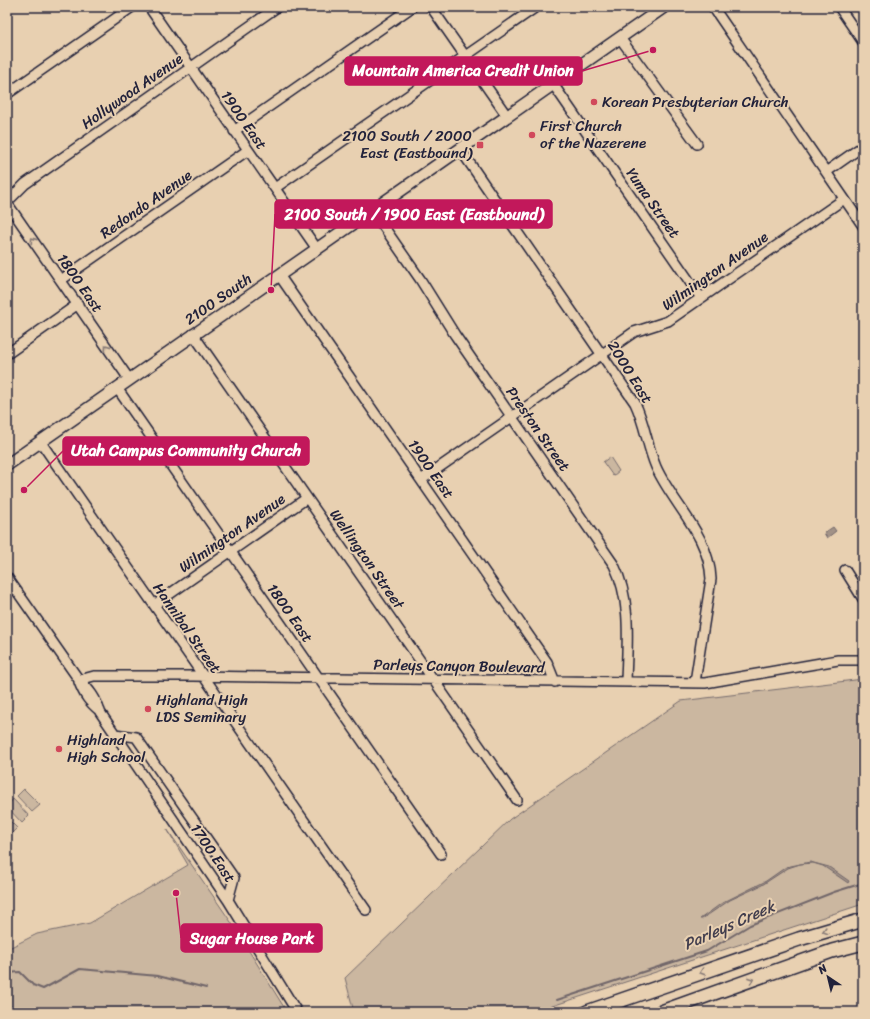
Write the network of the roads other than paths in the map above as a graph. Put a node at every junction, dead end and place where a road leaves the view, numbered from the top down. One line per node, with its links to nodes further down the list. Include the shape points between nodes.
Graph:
1 (132, 7): 15 (street)
2 (149, 7): 13 (street, 1900 East)
3 (277, 7): 13 (street, Hollywood Avenue)
4 (412, 7): 17 (street)
5 (432, 7): 12 (street)
6 (536, 7): 12 (street)
7 (664, 7): 10 (main road, 2100 South)
8 (713, 7): 22 (street)
9 (839, 7): 11 (street)
10 (620, 38): 14 (main road, 2100 South); 18 (street)
11 (863, 42)
12 (465, 56): 16 (street); 23 (street)
13 (191, 68): 17 (street, 1900 East); 25 (street, Hollywood Avenue, via 24,184)
14 (554, 84): 16 (main road, 2100 South); 31 (street, Yuma Street)
15 (7, 94)
16 (507, 116): 20 (main road, 2100 South)
17 (234, 131): 21 (street, 1900 East)
18 (697, 144)
19 (863, 146): 22 (street)
20 (460, 149): 26 (main road, 2100 South); 35 (street, 2000 East)
21 (248, 150): 23 (street, 1900 East); 30 (street, Redondo Avenue)
22 (826, 172): 24 (street)
23 (274, 188): 28 (street, 1900 East)
24 (844, 199): 27 (street); 31 (street, Wilmington Avenue)
25 (7, 203): 30 (street, 1800 East, one-way to 25)
26 (372, 210): 28 (main road, 2100 South); 38 (street, Preston Street)
27 (863, 226)
28 (317, 249): 29 (main road, 2100 South)
29 (279, 275): 33 (main road, 2100 South); 41 (street, 1900 East)
30 (61, 280): 32 (street, 1800 East)
31 (701, 298): 35 (street, Wilmington Avenue, via 665,323 634,332)
32 (78, 304): 34 (street); 36 (street, 1800 East, one-way to 32)
33 (193, 334): 36 (main road, 2100 South); 42 (street, Wellington Street)
34 (7, 354)
35 (602, 354): 38 (street, Wilmington Avenue); 57 (street, 2000 East, via 635,403 644,424 656,467 690,520 709,562 710,589)
36 (129, 379): 37 (main road, 2100 South)
37 (117, 388): 39 (main road, 2100 South); 43 (street, 1800 East)
38 (512, 417): 41 (street, Wilmington Avenue); 56 (street, Preston Street, via 617,572 627,611)
39 (40, 441): 40 (main road, 2100 South); 47 (street, Hannibal Street)
40 (7, 465)
41 (421, 480): 55 (street, 1900 East, via 547,662)
42 (307, 498): 43 (street, Wilmington Avenue); 54 (street, Wellington Street)
43 (230, 551): 47 (street, Wilmington Avenue); 52 (street, 1800 East)
44 (846, 570): 46 (street)
45 (7, 576): 53 (street, 1700 East)
46 (863, 599)
47 (154, 605): 51 (street, Hannibal Street)
48 (863, 654): 49 (street, Parleys Canyon Boulevard, via 854,654)
49 (838, 660): 50 (street, Parleys Canyon Boulevard); 57 (street, Parleys Canyon Boulevard, via 723,681)
50 (863, 660)
51 (204, 677): 52 (street, Parleys Canyon Boulevard); 53 (street, Parleys Canyon Boulevard, via 94,676); 62 (street, Hannibal Street)
52 (319, 678): 54 (street, Parleys Canyon Boulevard); 60 (street, 1800 East)
53 (79, 680): 58 (street, 1700 East, via 90,690 100,712)
54 (433, 680): 55 (street, Parleys Canyon Boulevard); 59 (street, Wellington Street)
55 (555, 682): 56 (street, Parleys Canyon Boulevard)
56 (626, 682): 57 (street, Parleys Canyon Boulevard)
57 (695, 682)
58 (115, 734): 61 (street, 1700 East); 61 (street, via 136,736 234,878)
59 (517, 800)
60 (441, 854)
61 (228, 900): 65 (street, 1700 East)
62 (366, 910)
63 (863, 920): 66 (highway, one-way to 66, via 799,939)
64 (863, 943): 67 (highway, one-way to 64, via 832,951)
65 (297, 1012)
66 (587, 1012)
67 (661, 1012)

